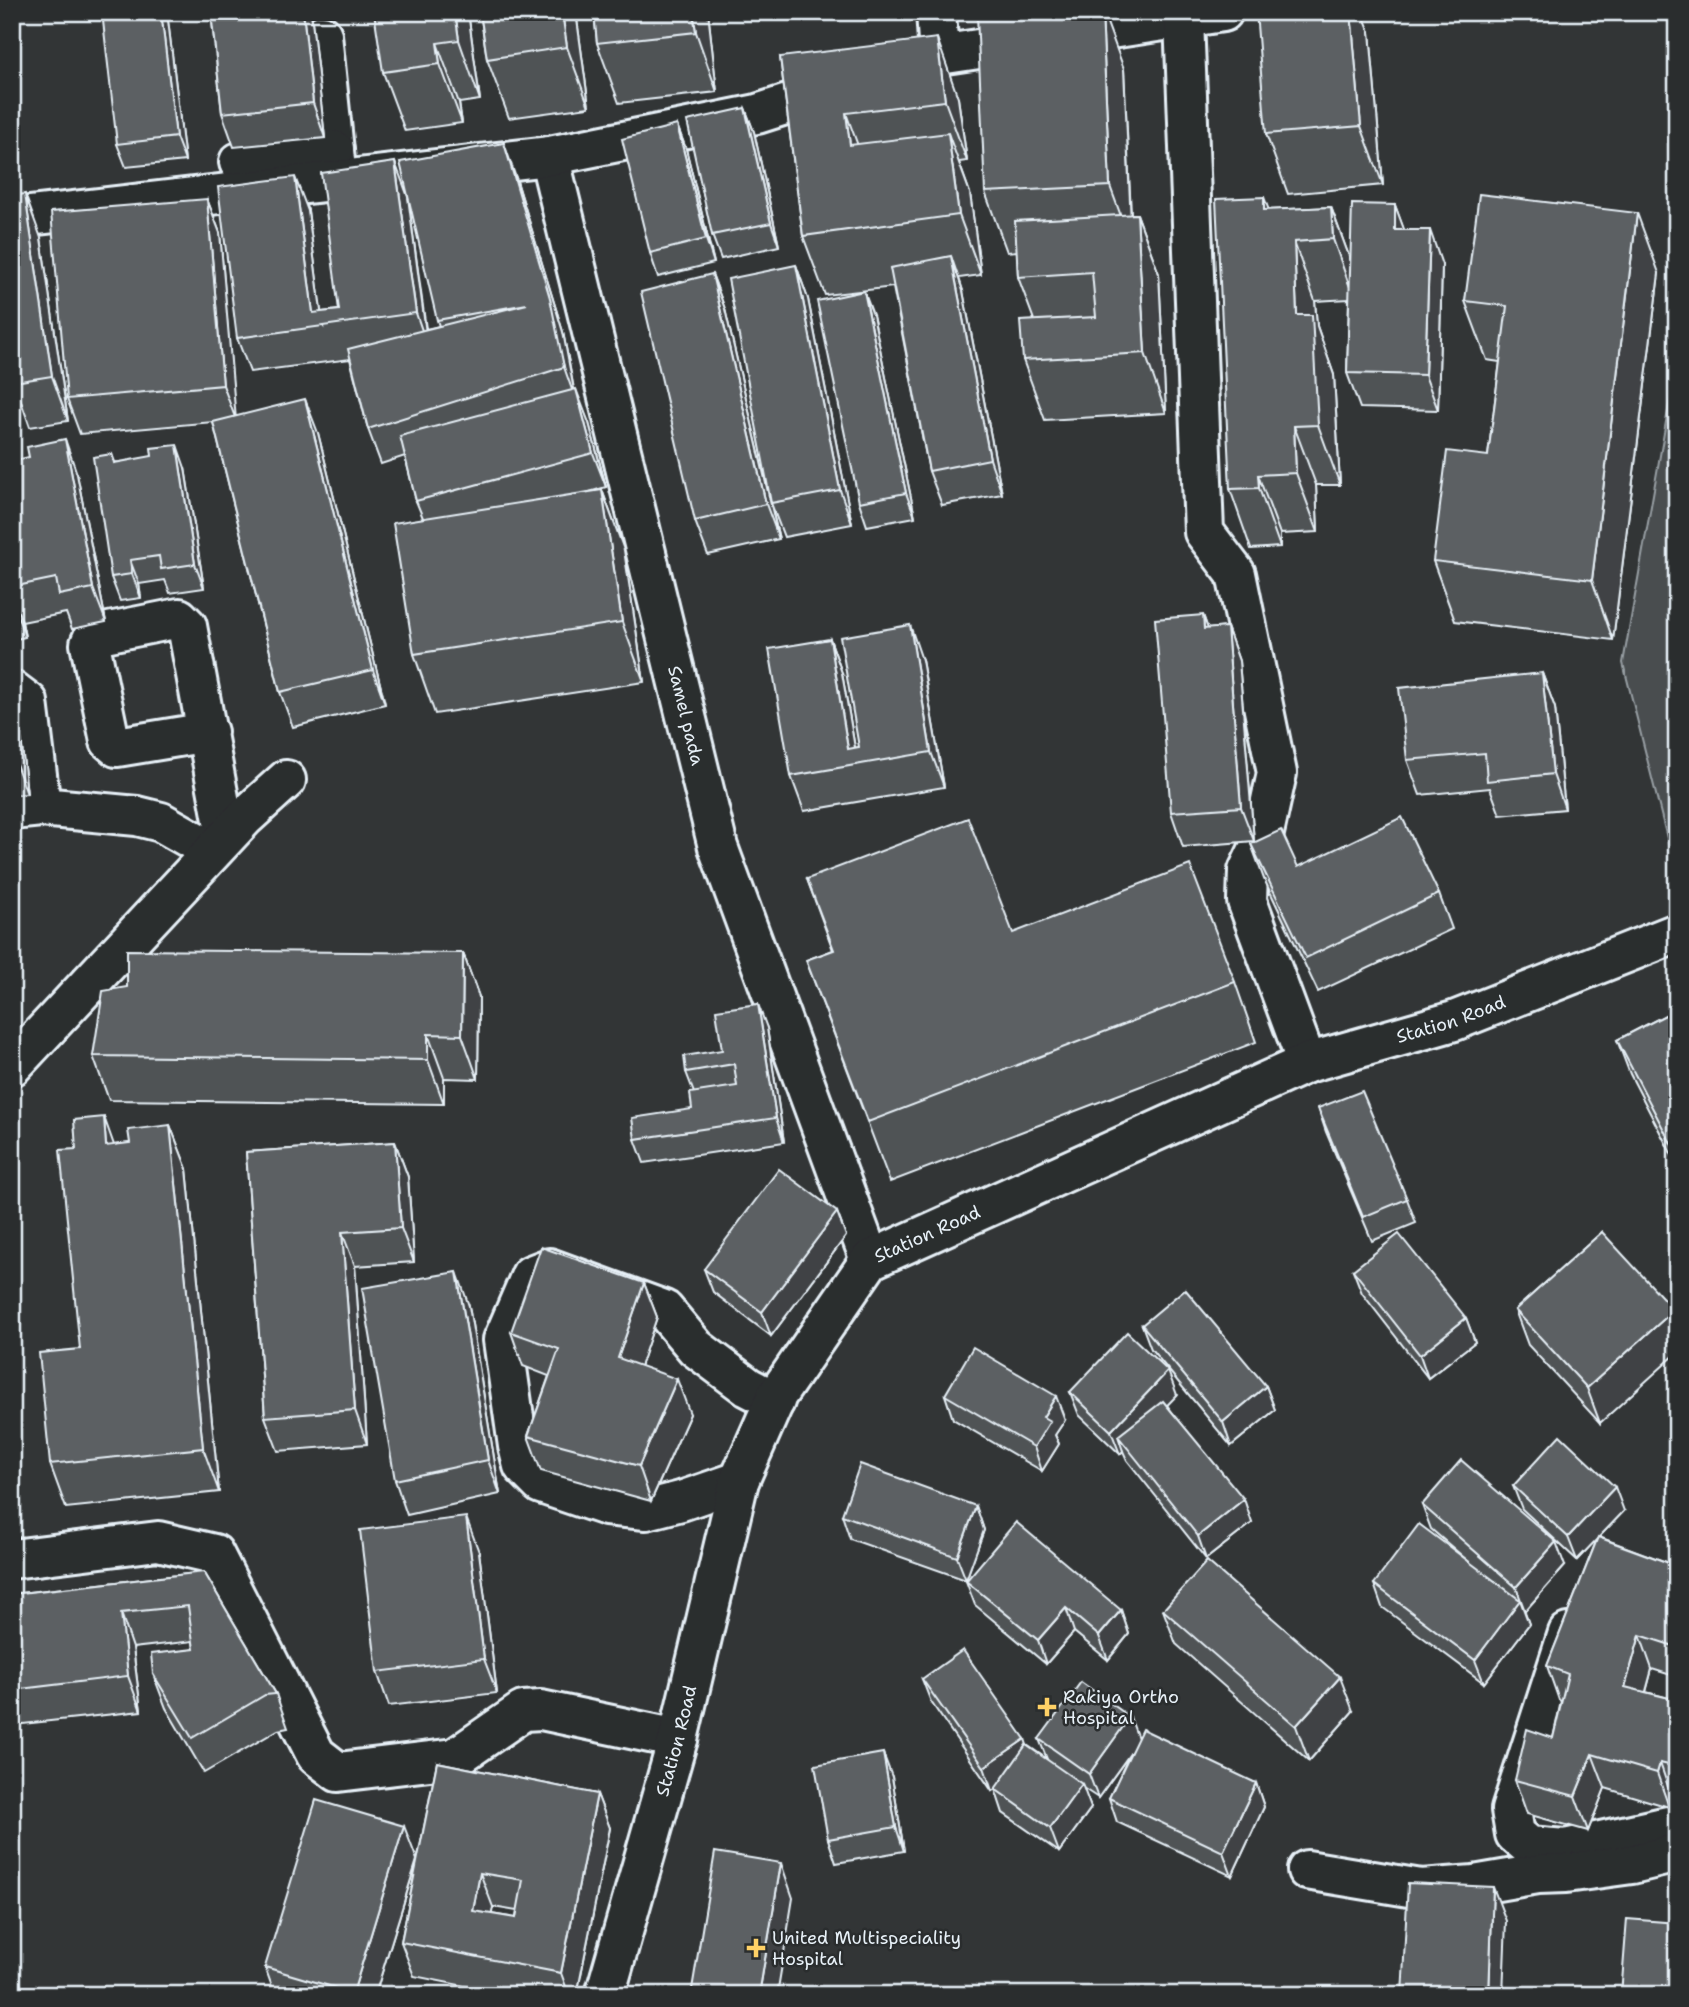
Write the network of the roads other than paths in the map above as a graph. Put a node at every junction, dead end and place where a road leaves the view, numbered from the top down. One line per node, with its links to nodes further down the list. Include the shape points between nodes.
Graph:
1 (936, 12): 5 (street)
2 (1223, 12): 3 (street)
3 (1184, 19): 5 (street); 16 (street, via 1204,532 1236,574 1277,773 1262,842 1248,871 1247,901)
4 (322, 36): 8 (street)
5 (939, 55): 6 (street, via 757,114)
6 (549, 156): 8 (street); 18 (street, Samel pada, via 718,847)
7 (239, 162): 8 (street)
8 (336, 165): 9 (street)
9 (12, 218)
10 (12, 690): 13 (street, via 28,702)
11 (208, 732): 14 (street)
12 (286, 780): 14 (street)
13 (26, 808): 14 (street, via 137,816)
14 (219, 844): 17 (street)
15 (1677, 933): 16 (street, Station Road, via 1454,1021)
16 (1307, 1063): 18 (street, Station Road)
17 (12, 1066)
18 (870, 1260): 19 (street, Station Road)
19 (775, 1401): 20 (street, Station Road); 20 (street, via 696,1348 664,1310 549,1268 531,1275 503,1340 523,1466 541,1483 606,1506 646,1510)
20 (740, 1481): 23 (street, Station Road)
21 (12, 1559): 23 (street, via 158,1541 214,1554 316,1755 338,1772 456,1758 523,1711 541,1710)
22 (1579, 1605): 24 (street, via 1511,1810 1516,1834 1530,1846 1565,1849)
23 (678, 1740): 27 (street, Station Road)
24 (1677, 1824)
25 (1677, 1853): 26 (street, via 1632,1864 1421,1889)
26 (1307, 1870)
27 (606, 1995)

